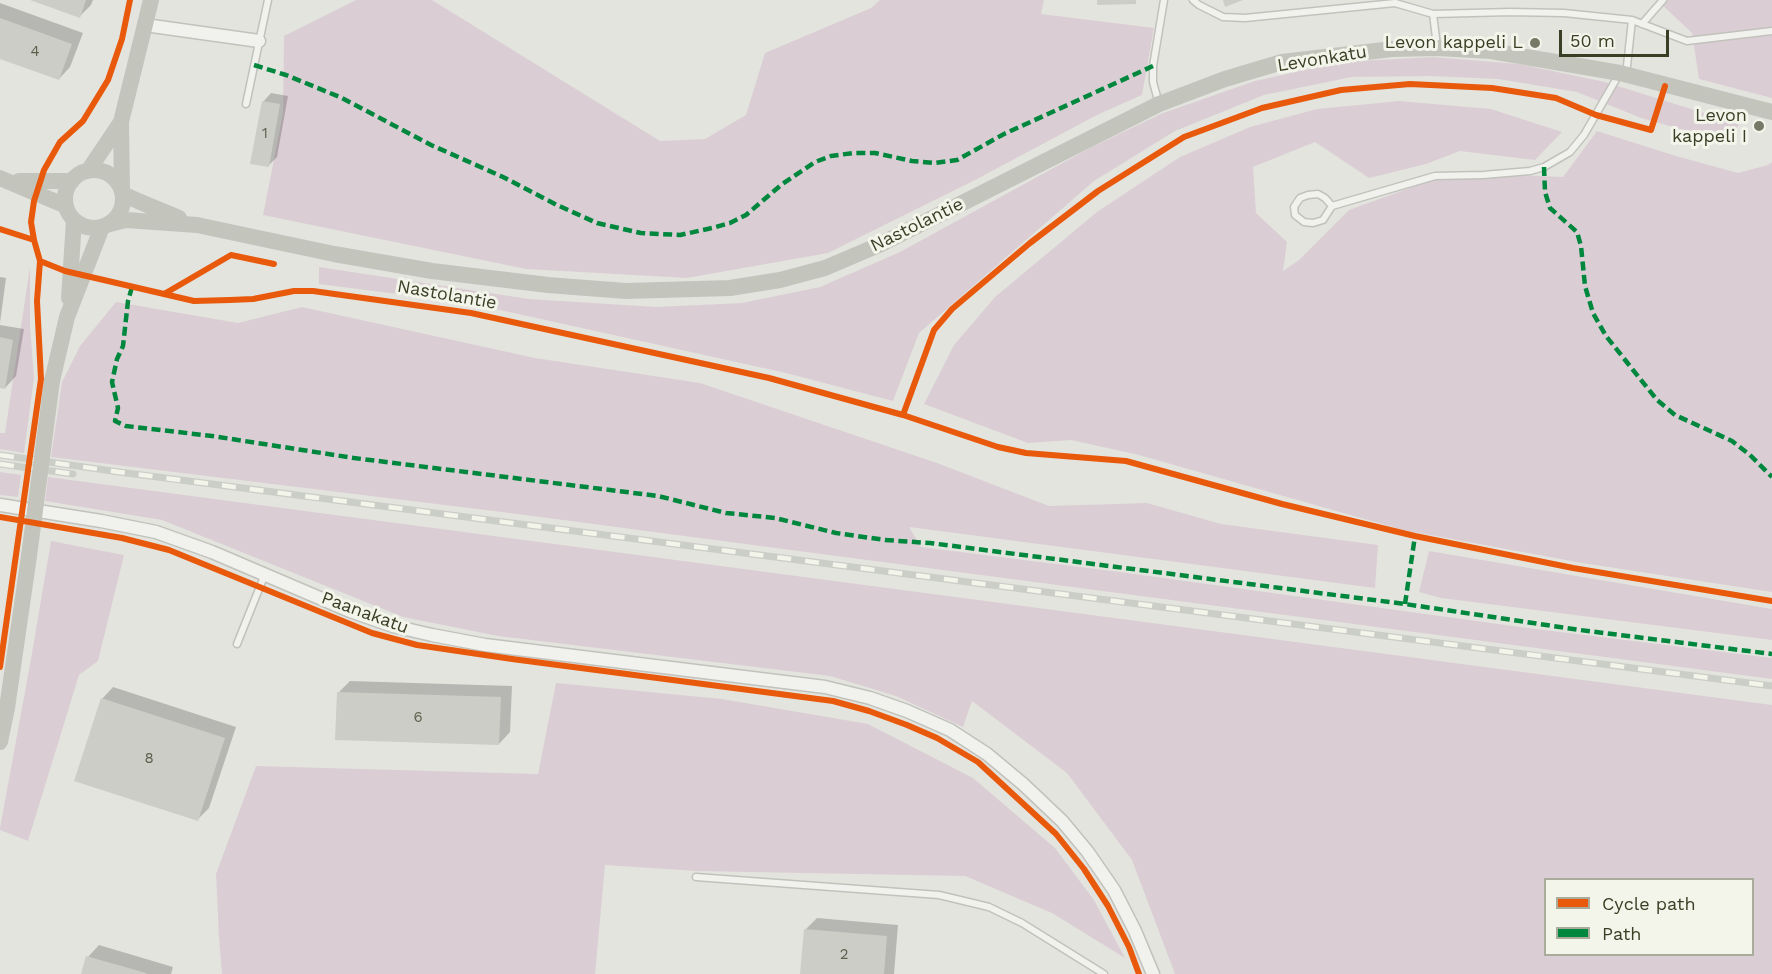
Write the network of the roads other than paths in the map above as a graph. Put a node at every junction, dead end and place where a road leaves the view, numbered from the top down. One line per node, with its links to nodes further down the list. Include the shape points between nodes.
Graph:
1 (151, 0): 10 (main road)
2 (268, 0): 12 (lane)
3 (1164, 0): 16 (lane, via 1153,66)
4 (1193, 0): 6 (lane, via 1223,17 1245,18)
5 (1663, 0): 9 (lane)
6 (1393, 1): 7 (lane)
7 (1433, 14): 8 (lane, via 1510,12); 13 (lane)
8 (1632, 20): 9 (lane); 14 (lane)
9 (1642, 24): 11 (lane, via 1687,41)
10 (145, 25): 12 (street); 18 (main road)
11 (1772, 31)
12 (259, 41): 15 (lane)
13 (1437, 48): 14 (main road, Levonkatu, via 1491,51); 16 (main road, Levonkatu, via 1392,49 1282,63)
14 (1623, 74): 17 (main road, Levonkatu); 23 (lane, via 1570,152 1544,167 1436,176)
15 (246, 104)
16 (1159, 104): 25 (main road, Nastolantie, via 868,250 825,268 730,288 626,291 549,285 432,271)
17 (1772, 112)
18 (121, 122): 19 (main road); 22 (main road)
19 (88, 171): 21 (main road); 22 (main road, via 112,176)
20 (5, 180): 21 (main road); 24 (main road)
21 (72, 181): 24 (main road, via 66,190)
22 (122, 191): 25 (main road, Nastolantie); 26 (main road, via 122,208)
23 (1332, 206): 23 (lane, via 1323,220 1313,223 1295,215 1299,198 1308,195 1318,194)
24 (70, 213): 26 (main road, via 87,227); 27 (main road)
25 (197, 225): 26 (main road, Nastolantie, via 126,220)
26 (106, 226): 27 (main road)
27 (67, 317): 31 (main road, bridge, via 52,381)
28 (0, 505): 29 (street, Paanakatu, via 156,532)
29 (265, 574): 30 (lane); 34 (street, Paanakatu, via 350,611 432,635 825,687 870,698 950,730 1023,784 1088,851 1114,890)
30 (237, 644)
31 (0, 742)
32 (696, 877): 33 (lane, via 939,895 990,908 1022,922)
33 (1104, 974)
34 (1153, 974)

